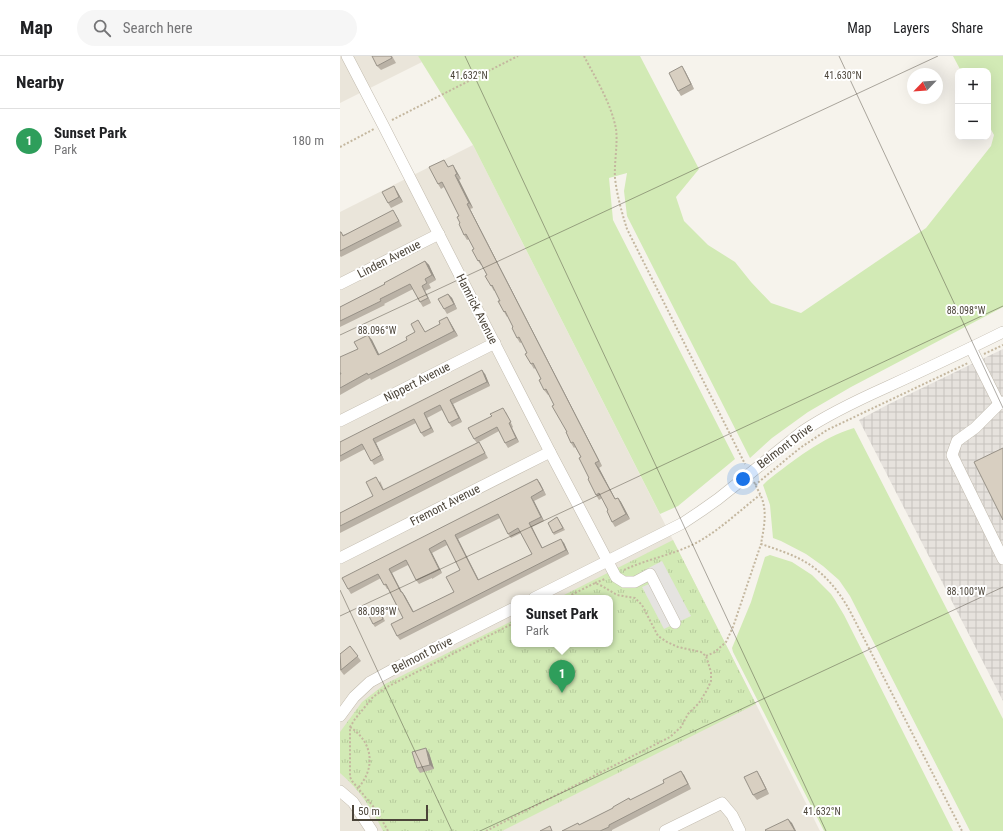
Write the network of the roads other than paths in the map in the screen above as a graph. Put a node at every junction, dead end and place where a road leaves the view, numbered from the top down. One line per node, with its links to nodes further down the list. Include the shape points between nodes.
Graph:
1 (347, 56): 2 (street, Hamrick Avenue)
2 (439, 234): 3 (street, Linden Avenue); 5 (street, Hamrick Avenue)
3 (340, 284)
4 (1003, 332): 6 (street, Belmont Drive)
5 (495, 343): 8 (street, Nippert Avenue); 9 (street, Hamrick Avenue)
6 (973, 353): 7 (street); 12 (street, Belmont Drive, via 817,421 695,515)
7 (1001, 403): 11 (street, via 957,441 952,455)
8 (340, 421)
9 (550, 452): 10 (street, Fremont Avenue); 12 (street, Hamrick Avenue)
10 (340, 558)
11 (1003, 559)
12 (607, 561): 13 (street, Belmont Drive); 15 (street, Hamrick Avenue, via 616,577 624,582 635,582 650,574)
13 (540, 595)
14 (511, 610): 16 (street, Belmont Drive, via 370,682 354,697)
15 (675, 623)
16 (340, 716)
17 (340, 791): 18 (street, via 354,802)
18 (372, 831)
19 (665, 831): 20 (street, via 722,803)
20 (740, 831)

